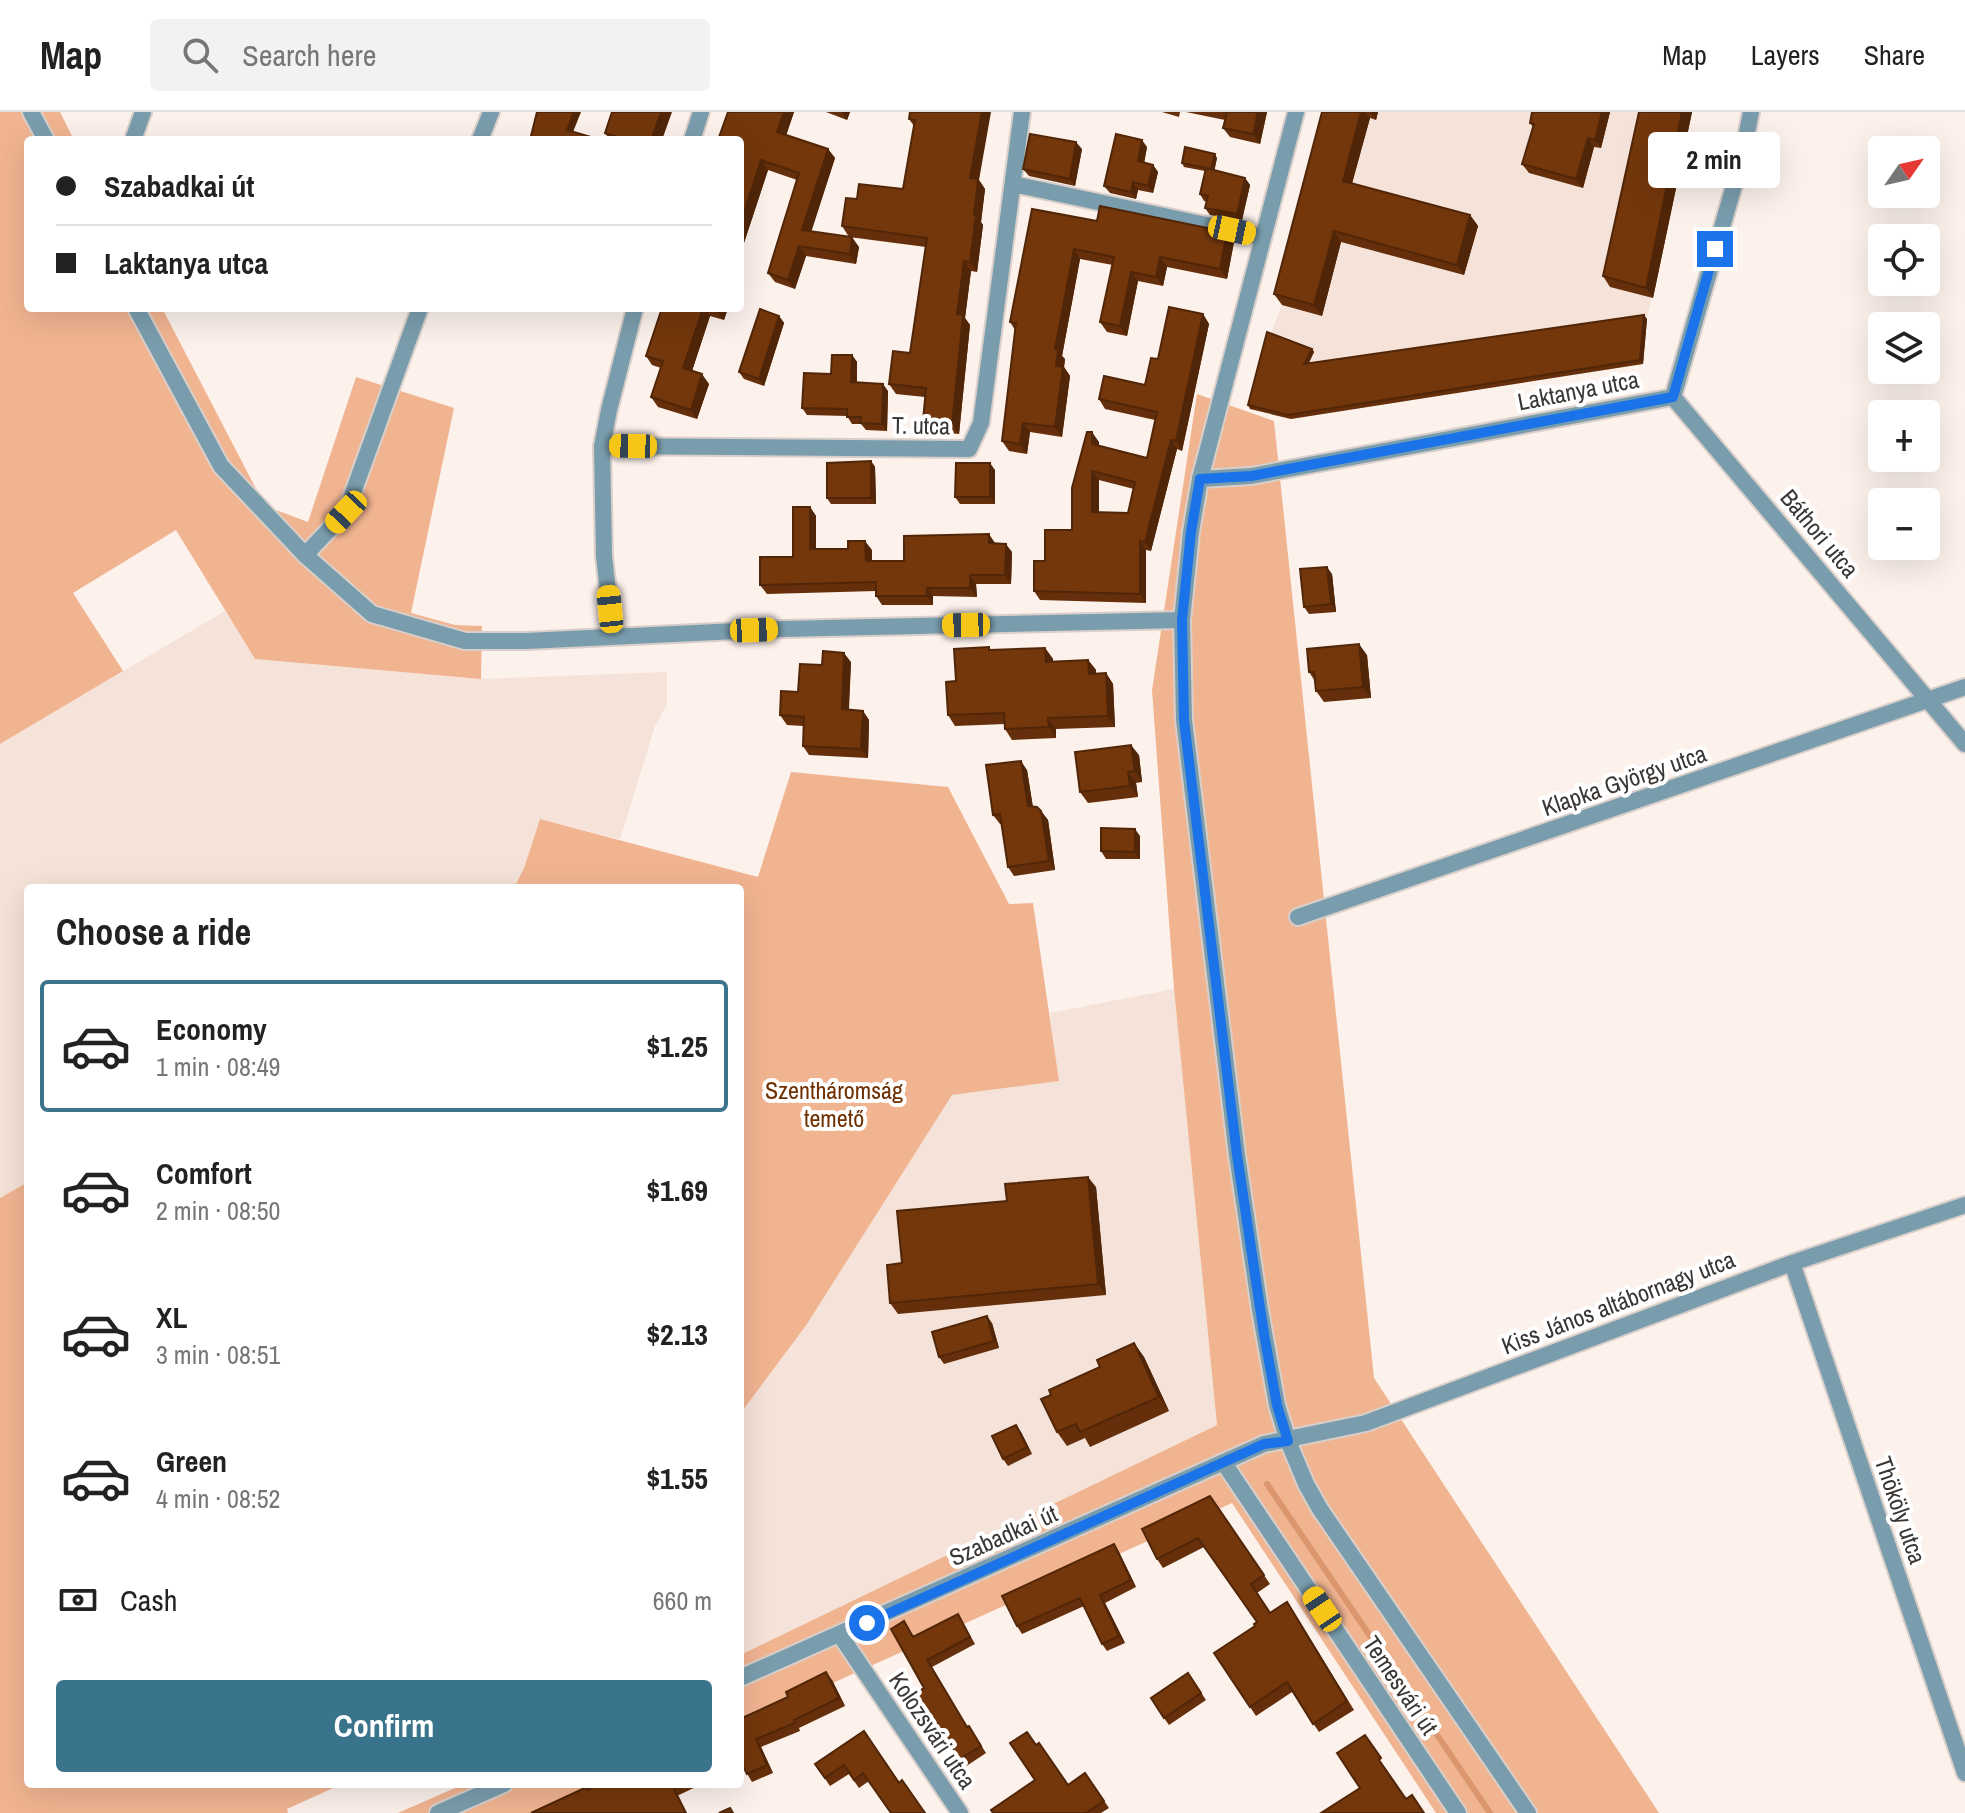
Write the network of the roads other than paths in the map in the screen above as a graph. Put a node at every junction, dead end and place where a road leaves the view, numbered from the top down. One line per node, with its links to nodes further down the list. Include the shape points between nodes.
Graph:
1 (31, 112): 8 (street)
2 (143, 112): 9 (street)
3 (491, 112): 10 (street)
4 (701, 112): 11 (street)
5 (1022, 112): 12 (street, T. utca)
6 (1296, 112): 13 (street)
7 (1751, 112): 17 (street, Laktanya utca)
8 (44, 136)
9 (134, 136)
10 (482, 136)
11 (693, 136)
12 (1013, 184): 13 (street); 18 (street, T. utca, via 981,423 969,449)
13 (1263, 237): 19 (street)
14 (138, 312): 20 (street, via 221,466)
15 (419, 312): 20 (street, via 346,512)
16 (634, 312): 18 (street)
17 (1673, 397): 19 (street, Laktanya utca, via 1251,476); 24 (street, Báthori utca)
18 (602, 446): 22 (street, via 604,556)
19 (1200, 479): 21 (street)
20 (305, 555): 22 (street, via 372,614 465,641)
21 (1182, 620): 22 (street); 29 (street, via 1184,720 1235,1140 1260,1310)
22 (613, 636)
23 (1965, 687): 24 (street, Klapka György utca)
24 (1930, 701): 25 (street, Báthori utca); 26 (street, Klapka György utca)
25 (1965, 744)
26 (1298, 917)
27 (1965, 1205): 28 (street, Kiss János altábornagy utca)
28 (1792, 1263): 29 (street, Kiss János altábornagy utca, via 1366,1423); 33 (street, Thököly utca)
29 (1288, 1441): 30 (street, Szabadkai út, via 1264,1444); 39 (street, via 1320,1509)
30 (1224, 1463): 31 (street, Szabadkai út); 38 (street, Temesvári út)
31 (840, 1635): 32 (street, Szabadkai út); 37 (street, Kolozsvári utca)
32 (744, 1676)
33 (1965, 1773)
34 (498, 1788): 35 (street)
35 (473, 1806): 36 (street)
36 (438, 1813)
37 (960, 1813)
38 (1458, 1813)
39 (1528, 1813)

